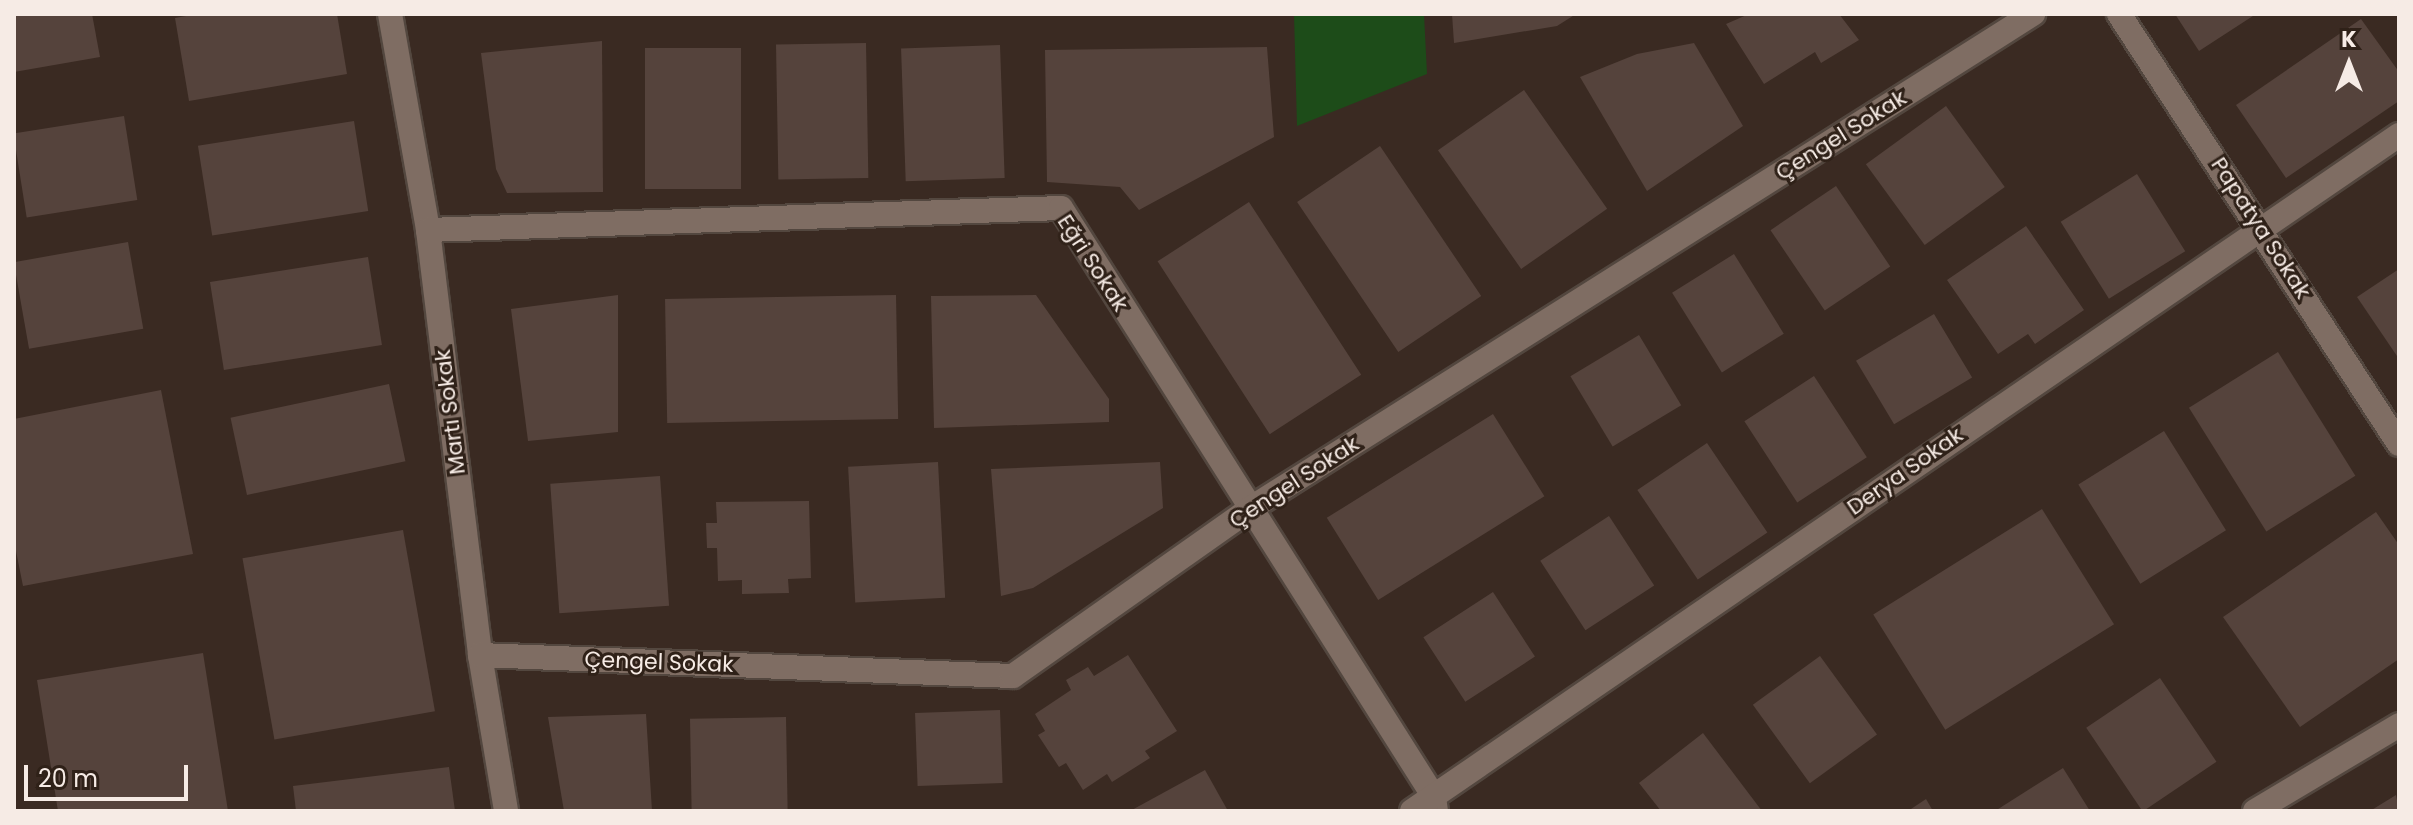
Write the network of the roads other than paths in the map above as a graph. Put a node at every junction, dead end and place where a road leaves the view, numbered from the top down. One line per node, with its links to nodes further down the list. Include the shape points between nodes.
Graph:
1 (390, 14): 6 (street, Martı Sokak)
2 (2033, 14): 8 (street, Çengel Sokak)
3 (2119, 14): 5 (street, Papatya Sokak)
4 (2399, 135): 5 (street, Derya Sokak)
5 (2261, 225): 7 (street, Papatya Sokak); 11 (street, Derya Sokak)
6 (428, 230): 8 (street, Eğri Sokak, via 1061,208); 9 (street, Martı Sokak)
7 (2399, 444)
8 (1248, 510): 9 (street, Çengel Sokak, via 1013,676); 11 (street, Eğri Sokak)
9 (480, 655): 12 (street, Martı Sokak)
10 (2399, 725): 14 (street)
11 (1435, 804): 13 (street, Derya Sokak)
12 (506, 811)
13 (1412, 811)
14 (2255, 811)

